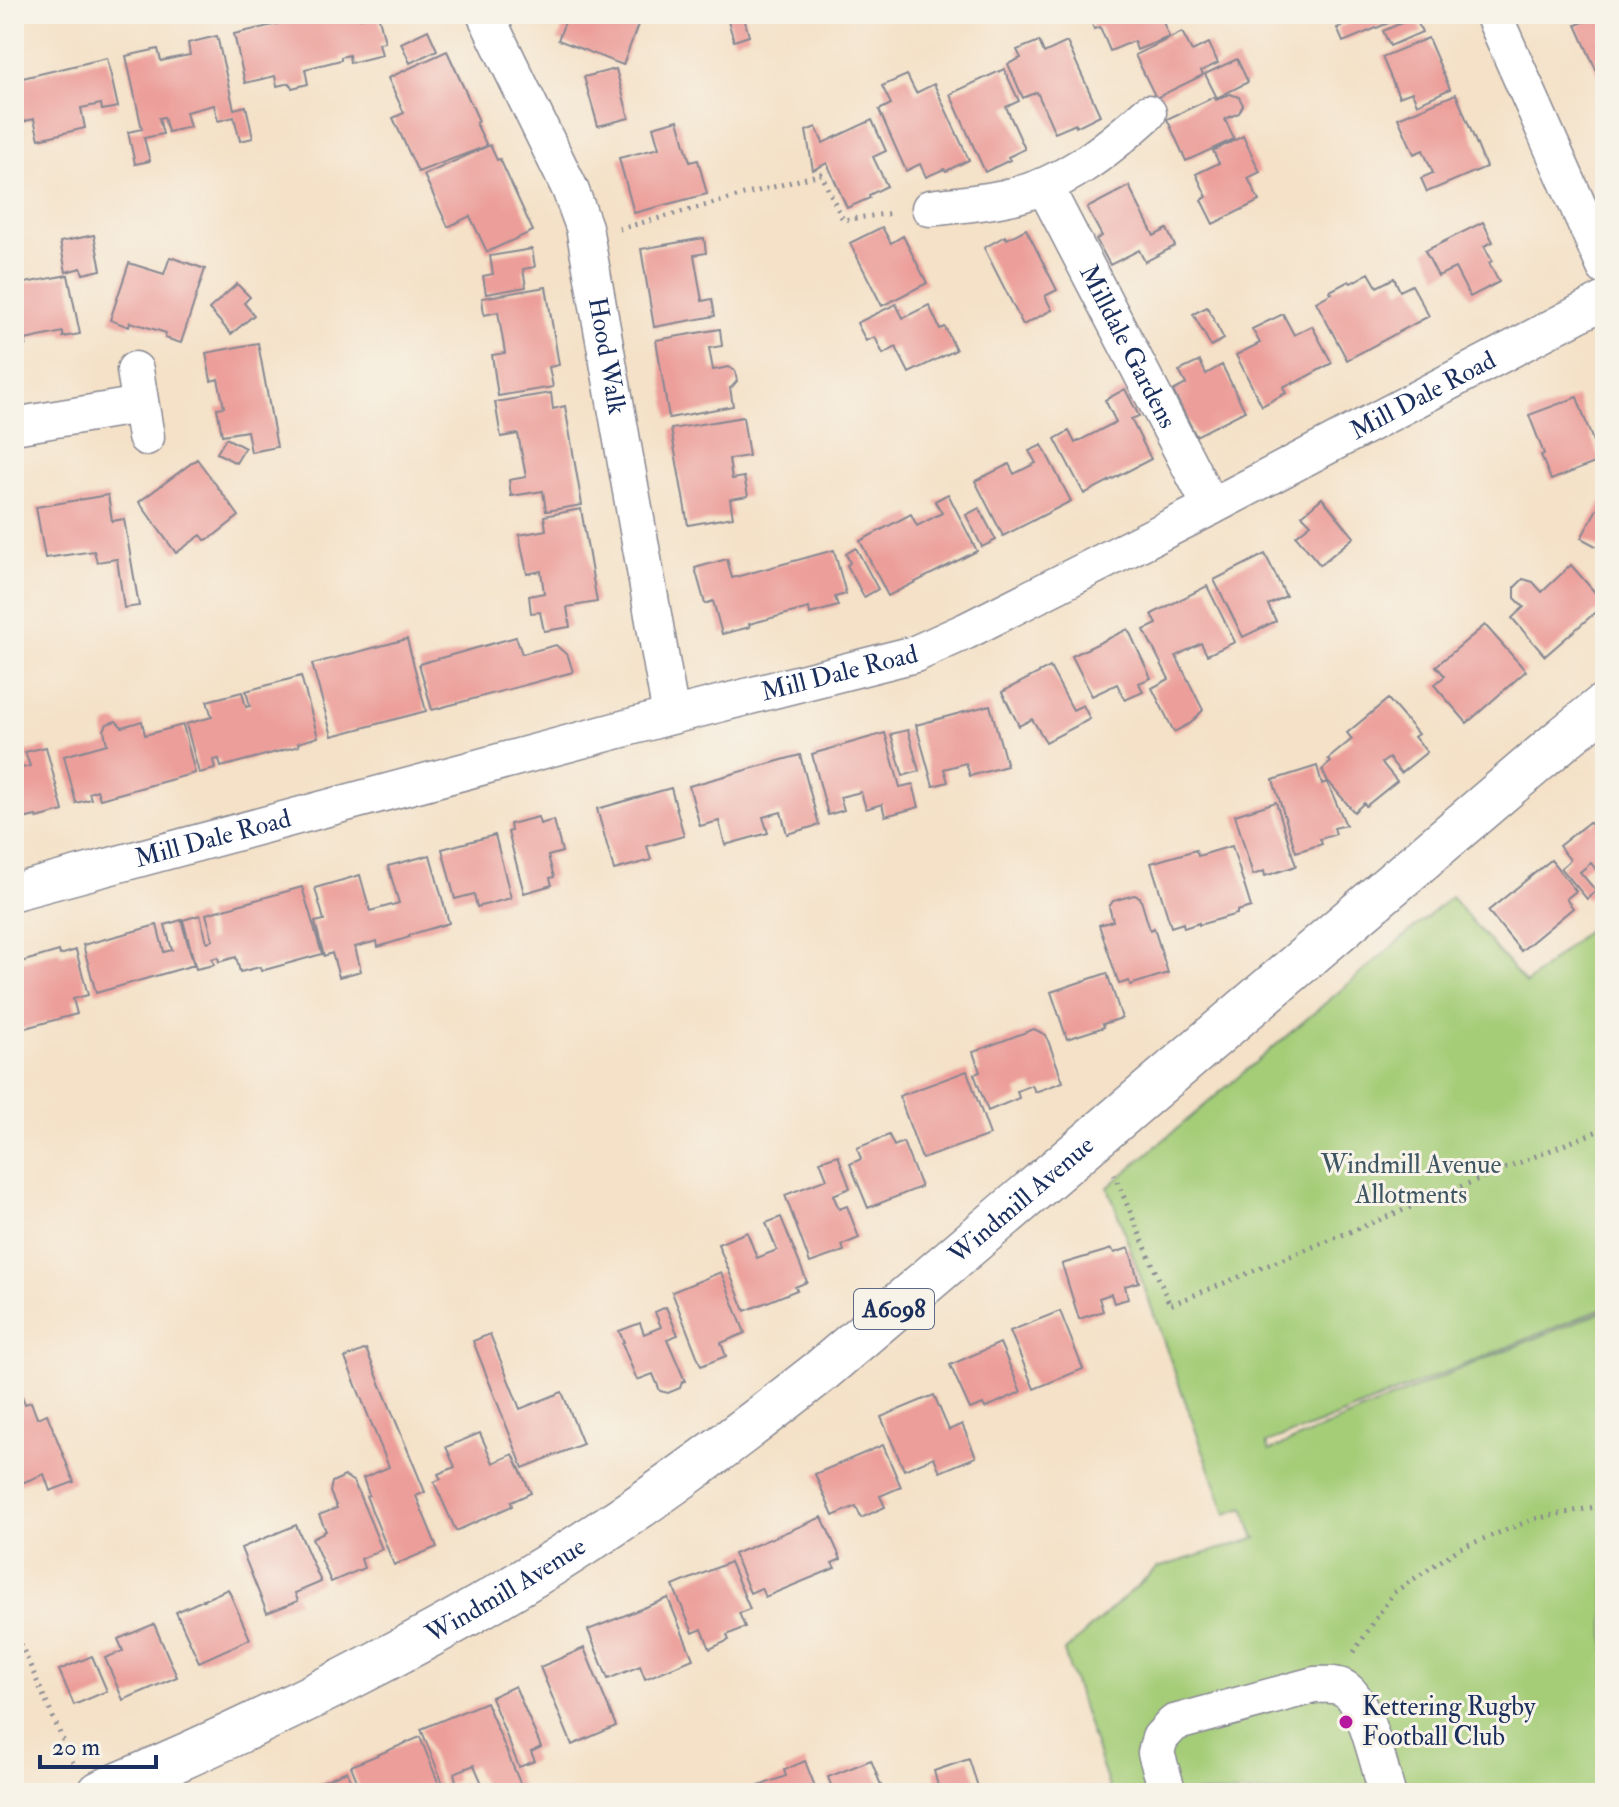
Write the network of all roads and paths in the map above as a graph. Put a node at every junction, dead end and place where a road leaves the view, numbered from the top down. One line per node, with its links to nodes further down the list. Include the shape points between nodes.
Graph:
1 (485, 14): 13 (street, Hood Walk, via 584,227)
2 (1493, 14): 7 (street)
3 (1148, 113): 4 (street, via 1115,143)
4 (1045, 187): 5 (street); 11 (street, Milldale Gardens)
5 (930, 208): 6 (path, via 843,220 821,174)
6 (607, 232)
7 (1605, 267)
8 (1605, 300): 11 (street, Mill Dale Road)
9 (140, 404): 10 (street)
10 (14, 426)
11 (1211, 507): 13 (street, Mill Dale Road, via 915,654)
12 (1605, 705): 16 (main road, Windmill Avenue / A6098)
13 (671, 716): 14 (street, Mill Dale Road)
14 (14, 892)
15 (1605, 1128): 16 (path, via 1170,1305)
16 (1097, 1136): 20 (main road, Windmill Avenue / A6098, via 821,1371 585,1543 302,1702 202,1749)
17 (1605, 1505): 19 (path, via 1534,1519 1460,1548 1393,1593)
18 (14, 1629): 20 (path)
19 (1331, 1685): 21 (street, via 1174,1723 1160,1738 1156,1753); 22 (street, via 1347,1689 1362,1710)
20 (94, 1786)
21 (1168, 1793)
22 (1387, 1793)

